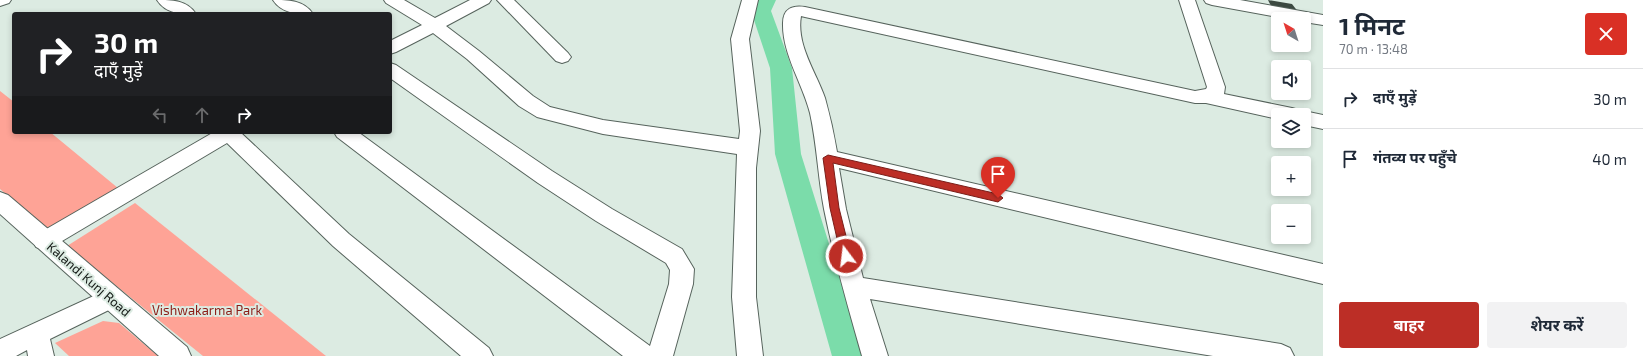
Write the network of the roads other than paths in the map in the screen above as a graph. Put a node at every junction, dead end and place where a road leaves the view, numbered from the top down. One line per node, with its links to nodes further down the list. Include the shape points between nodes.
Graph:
1 (3, 0): 10 (street)
2 (165, 0): 11 (street)
3 (281, 0): 12 (street)
4 (392, 0): 14 (street)
5 (483, 0): 14 (street)
6 (505, 0): 16 (street)
7 (750, 0): 25 (street, via 740,39)
8 (1187, 0): 18 (street, via 1216,87 1215,93)
9 (1212, 0): 13 (street)
10 (0, 1)
11 (185, 12)
12 (302, 12)
13 (1323, 20)
14 (434, 24): 15 (street); 25 (street, via 526,101 544,112 603,127)
15 (392, 47)
16 (562, 57)
17 (392, 70): 37 (street, via 545,177 674,256 682,269 681,284)
18 (1206, 96): 19 (street); 26 (street, via 1195,97 798,11 792,18 795,44 816,99)
19 (1271, 110)
20 (1311, 119): 21 (street)
21 (1323, 122)
22 (226, 134): 28 (street)
23 (231, 134): 35 (street, via 341,240)
24 (347, 134): 36 (street)
25 (749, 148): 38 (street, via 746,168 744,298)
26 (828, 158): 29 (street); 30 (street, via 834,208)
27 (0, 201): 28 (street, Kalandi Kunj Road)
28 (44, 241): 31 (street, Kalandi Kunj Road)
29 (1323, 274)
30 (854, 286): 39 (street); 40 (street)
31 (111, 298): 32 (street); 34 (street, Kalandi Kunj Road)
32 (38, 345): 33 (street)
33 (0, 352)
34 (178, 356)
35 (480, 356)
36 (643, 356)
37 (660, 356)
38 (750, 356)
39 (875, 356)
40 (1281, 356)

